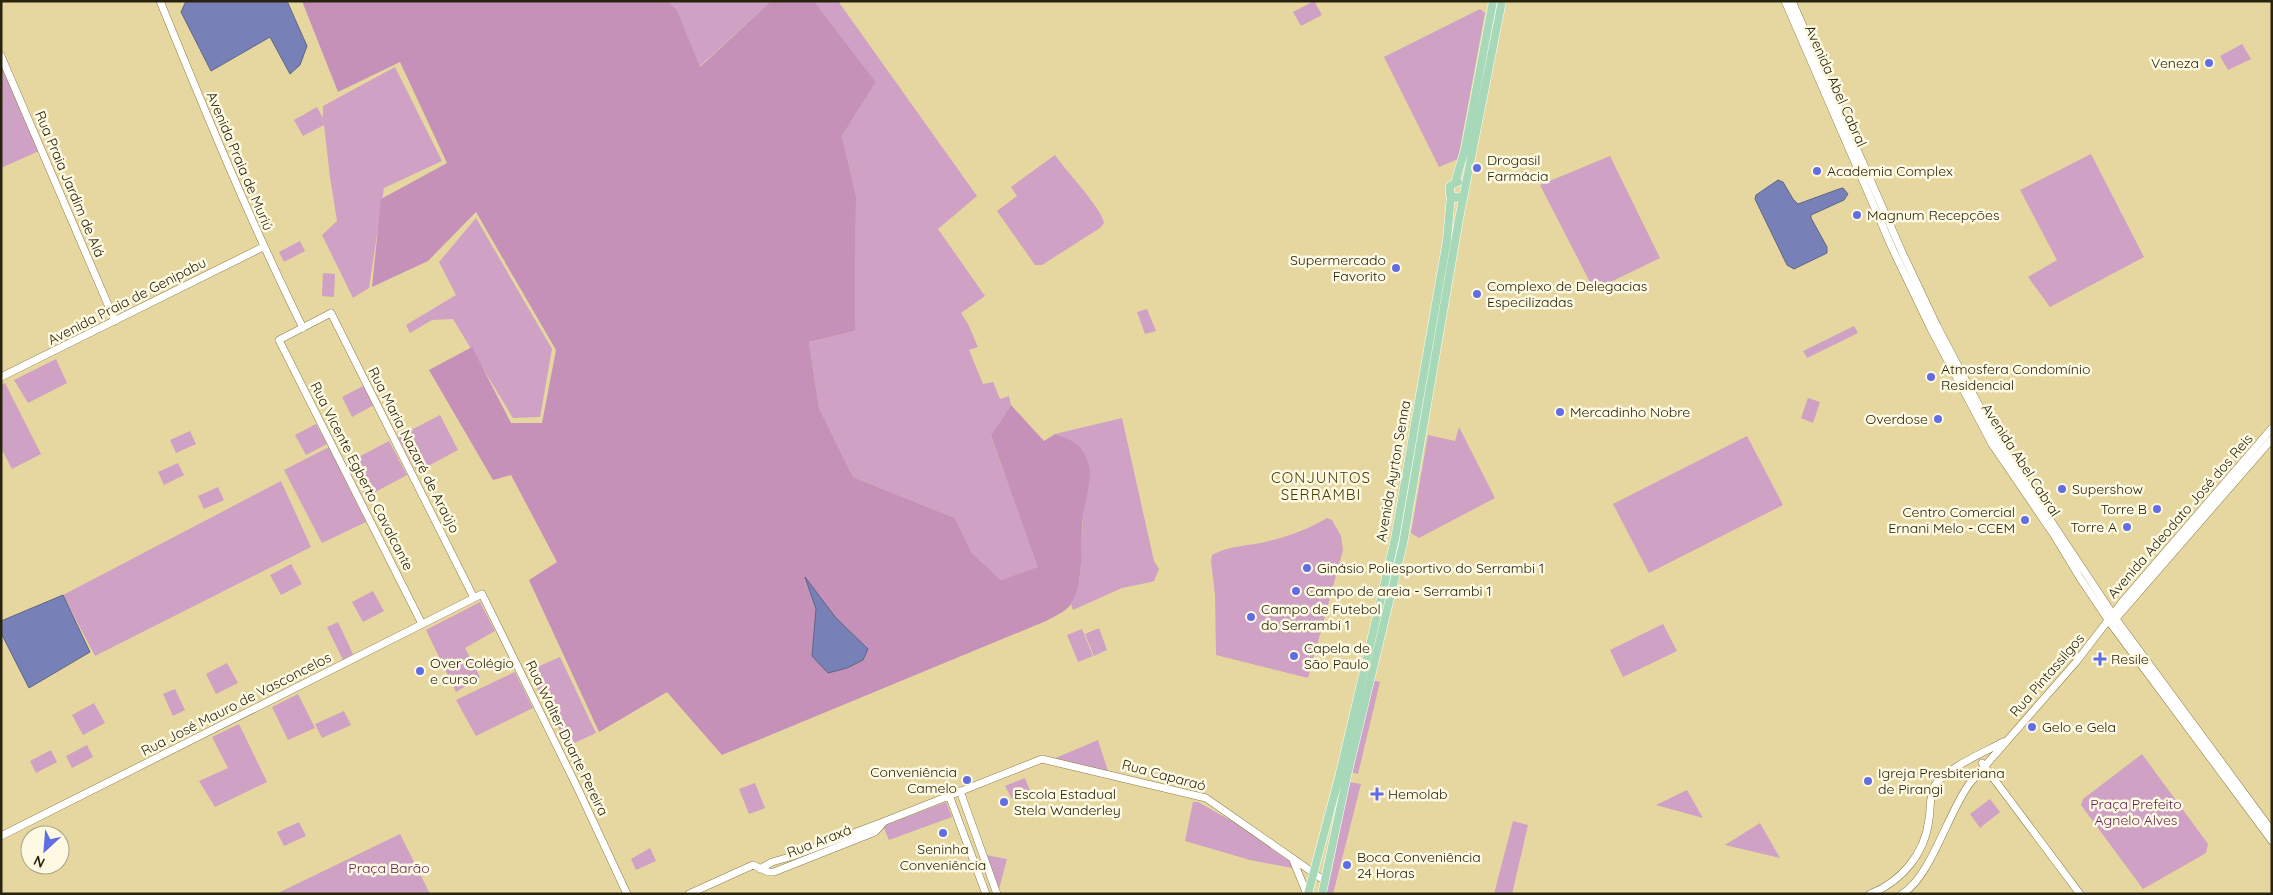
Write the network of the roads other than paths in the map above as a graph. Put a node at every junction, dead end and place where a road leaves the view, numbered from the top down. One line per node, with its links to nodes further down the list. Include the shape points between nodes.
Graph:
1 (160, 1): 10 (main road, Avenida Praia de Muriú, via 222,155)
2 (1493, 1): 7 (main road, via 1465,149)
3 (1502, 1): 8 (main road, Avenida Ayrton Senna)
4 (1786, 1): 17 (main road, Avenida Abel Cabral, via 1893,250 1931,329 1992,444)
5 (1792, 1): 17 (main road, Avenida Abel Cabral, via 1937,326 1996,438)
6 (1, 56): 11 (main road, Rua Praia Jardim de Alá)
7 (1455, 182): 8 (main road, via 1461,183); 9 (main road, via 1449,189)
8 (1464, 192): 9 (main road, via 1458,198); 21 (main road, Avenida Ayrton Senna, via 1425,424)
9 (1449, 197): 20 (main road, Avenida Ayrton Senna, via 1446,248 1401,510)
10 (264, 247): 11 (main road, Avenida Praia de Genipabu); 12 (main road, Avenida Praia de Muriú)
11 (115, 321): 13 (main road, Avenida Praia de Genipabu)
12 (304, 328): 19 (main road, Rua Maria Nazaré de Araújo, via 331,313); 23 (main road, Rua Vicente Egberto Cavalcante, via 279,340)
13 (1, 377)
14 (2272, 428): 16 (main road, Avenida Adeodato José dos Reis)
15 (2272, 439): 16 (main road, Avenida Adeodato José dos Reis)
16 (2171, 549): 22 (main road, Avenida Adeodato José dos Reis)
17 (2083, 576): 22 (main road, Avenida Abel Cabral)
18 (482, 594): 19 (main road, Rua José Mauro de Vasconcelos); 43 (main road, Rua Walter Duarte Pereira)
19 (474, 598): 23 (main road, Rua José Mauro de Vasconcelos)
20 (1380, 607): 21 (main road); 39 (main road, Avenida Ayrton Senna)
21 (1388, 609): 42 (main road, Avenida Ayrton Senna, via 1346,776)
22 (2110, 621): 24 (main road, Rua Pintassilgos); 27 (main road, Avenida Abel Cabral)
23 (422, 624): 33 (main road, Rua José Mauro de Vasconcelos)
24 (2008, 740): 25 (main road); 28 (main road, Rua Pintassilgos)
25 (1976, 758): 28 (main road); 49 (main road, via 1938,780 1931,795 1927,831 1912,862 1889,885)
26 (1042, 759): 29 (main road, Rua Araxá); 36 (main road, Rua Caparaó, via 1206,798)
27 (2217, 763): 32 (main road, Avenida Abel Cabral); 34 (main road, Avenida Abel Cabral)
28 (1985, 766): 50 (main road, Rua Pintassilgos, via 1962,794 1921,875); 51 (main road)
29 (960, 791): 30 (main road, Rua Araxá); 40 (main road)
30 (949, 795): 31 (main road, Rua Araxá); 41 (main road)
31 (883, 822): 35 (main road, Rua Araxá); 38 (main road, Rua Araxá, via 869,835)
32 (2272, 831)
33 (1, 836)
34 (2272, 841)
35 (782, 860): 37 (main road, Rua Araxá); 38 (main road)
36 (1293, 860): 39 (main road, Rua Caparaó); 47 (main road)
37 (762, 867): 38 (main road, Rua Araxá, via 770,872); 44 (main road, via 750,866)
38 (784, 868)
39 (1315, 874): 42 (main road, Rua Caparaó); 47 (main road, Avenida Ayrton Senna)
40 (990, 875): 41 (main road); 46 (main road)
41 (980, 878): 45 (main road)
42 (1325, 881): 48 (main road, Avenida Ayrton Senna)
43 (627, 894)
44 (689, 894)
45 (986, 894)
46 (997, 894)
47 (1307, 894)
48 (1322, 894)
49 (1870, 894)
50 (1902, 894)
51 (2080, 894)

